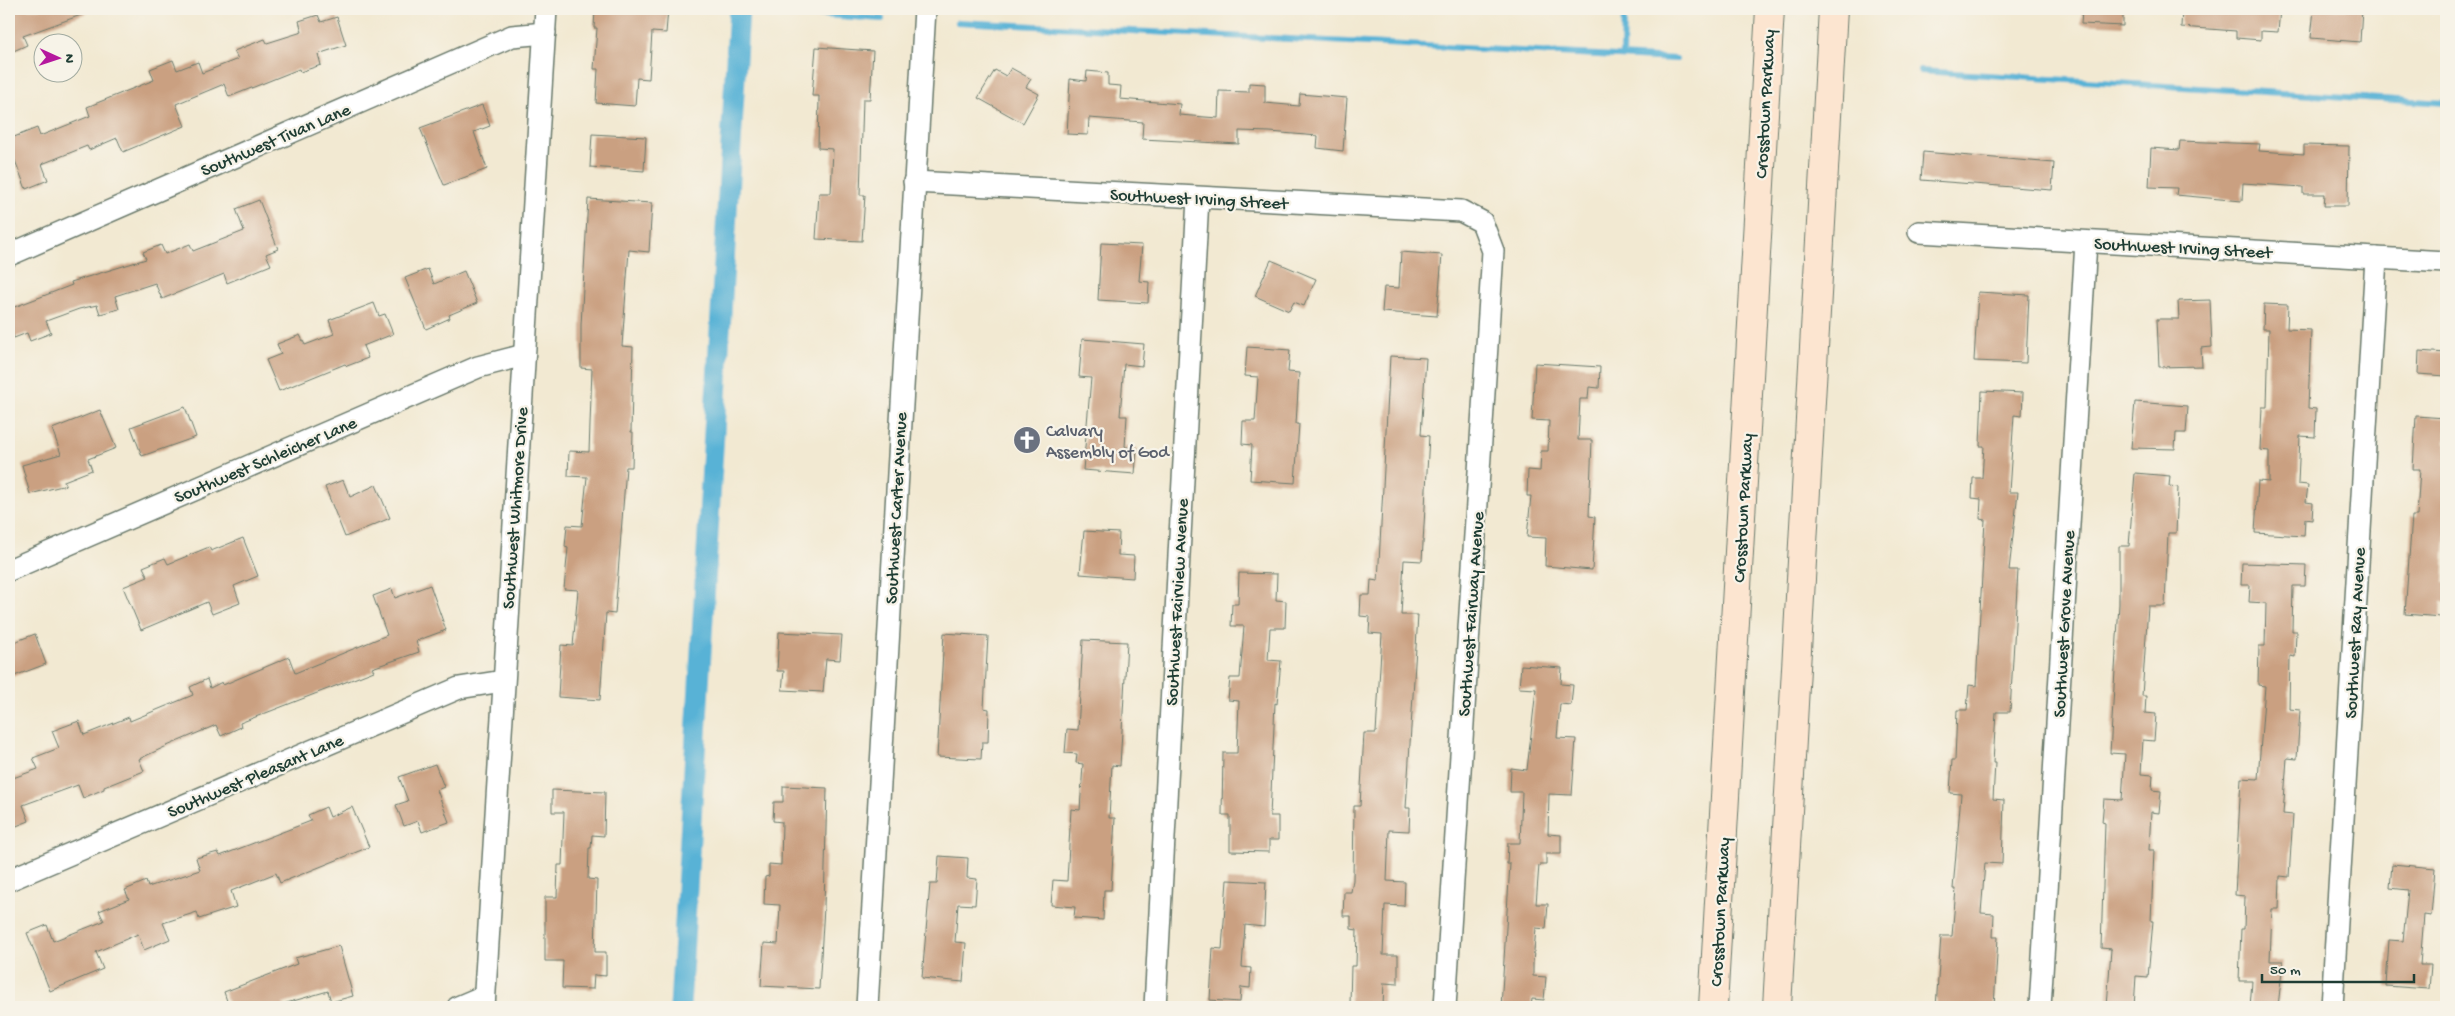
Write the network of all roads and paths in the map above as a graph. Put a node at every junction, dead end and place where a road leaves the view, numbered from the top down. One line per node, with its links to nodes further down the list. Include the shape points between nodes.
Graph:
1 (546, 9): 5 (street, Southwest Whitmore Drive)
2 (925, 9): 6 (street, Southwest Carter Avenue)
3 (1770, 9): 23 (main road, Crosstown Parkway)
4 (1834, 9): 24 (main road)
5 (545, 33): 11 (street, Southwest Tivan Lane, via 512,36); 14 (street, Southwest Whitmore Drive)
6 (914, 182): 7 (street, Southwest Irving Street); 20 (street, Southwest Carter Avenue)
7 (1198, 198): 8 (street, Southwest Irving Street, via 1462,212); 21 (street, Southwest Fairview Avenue)
8 (1482, 222): 22 (street, Southwest Fairway Avenue, via 1492,250)
9 (1919, 232): 10 (street, Southwest Irving Street)
10 (2086, 242): 12 (street, Southwest Irving Street); 25 (street, Southwest Grove Avenue)
11 (9, 255)
12 (2376, 258): 13 (street, Southwest Irving Street); 26 (street, Southwest Ray Avenue)
13 (2446, 262)
14 (524, 355): 15 (street, Southwest Schleicher Lane, via 478,367); 16 (street, Southwest Whitmore Drive)
15 (9, 570)
16 (503, 680): 17 (street, Southwest Pleasant Lane, via 459,688); 18 (street, Southwest Whitmore Drive)
17 (9, 880)
18 (484, 1002): 19 (street)
19 (458, 1007)
20 (867, 1007)
21 (1155, 1007)
22 (1445, 1007)
23 (1714, 1007)
24 (1777, 1007)
25 (2040, 1007)
26 (2332, 1007)

